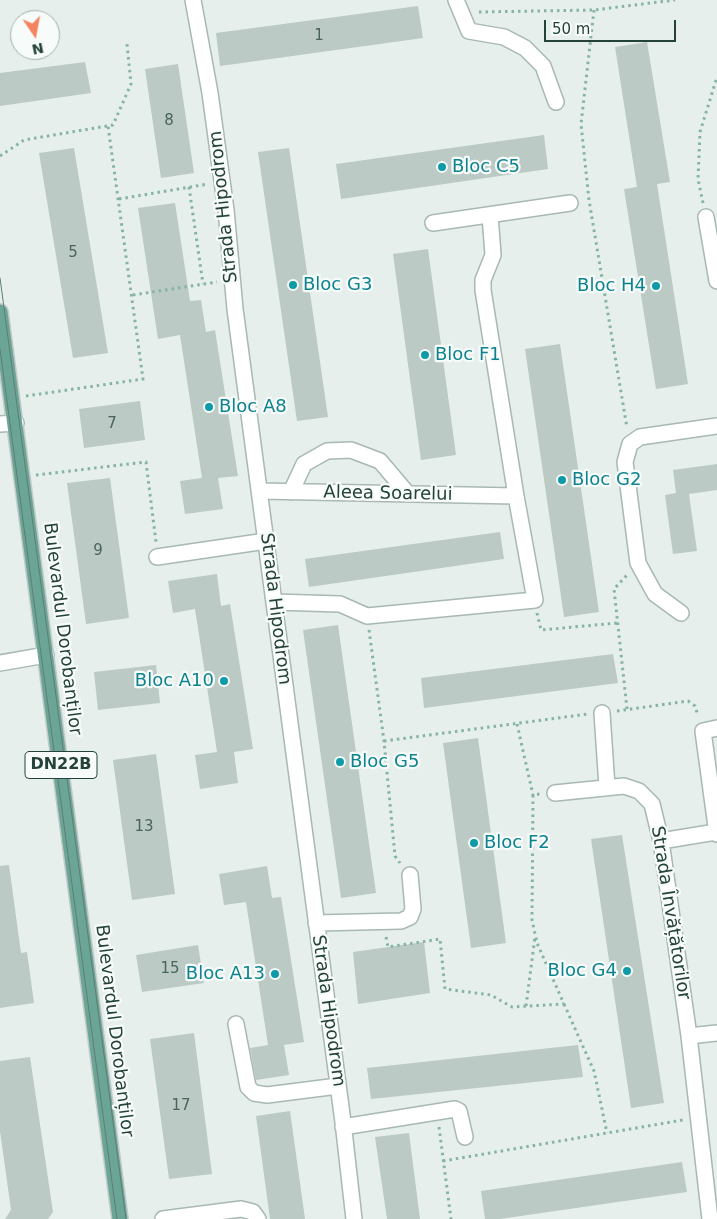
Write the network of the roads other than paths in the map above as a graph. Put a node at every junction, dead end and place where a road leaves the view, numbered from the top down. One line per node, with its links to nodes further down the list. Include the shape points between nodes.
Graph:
1 (193, 0): 13 (street, Strada Hipodrom, via 210,92)
2 (459, 6): 3 (street, via 469,31 504,37 525,48 543,66)
3 (556, 102)
4 (570, 203): 5 (street)
5 (490, 215): 7 (street); 16 (street, via 493,255 482,280)
6 (706, 217): 8 (street)
7 (433, 223)
8 (717, 281)
9 (0, 312): 10 (main road, Bulevardul Dorobanților / DN22B)
10 (16, 422): 11 (street); 21 (main road, Bulevardul Dorobanților / DN22B)
11 (0, 424)
12 (717, 426): 20 (street, via 640,437 630,444 625,462 638,563 655,594)
13 (260, 491): 14 (street, Aleea Soarelui); 17 (street, Strada Hipodrom)
14 (291, 492): 15 (street, Aleea Soarelui); 15 (street, via 304,464 327,451 351,450 380,461)
15 (408, 494): 16 (street, Aleea Soarelui)
16 (516, 496): 19 (street, via 535,600 367,616 340,604)
17 (266, 541): 18 (street); 19 (street, Strada Hipodrom)
18 (158, 557)
19 (274, 602): 30 (street, Strada Hipodrom)
20 (681, 613)
21 (46, 655): 22 (street); 37 (main road, Bulevardul Dorobanților / DN22B)
22 (0, 663)
23 (602, 713): 25 (street)
24 (710, 730): 27 (street)
25 (607, 788): 26 (street, Strada Învățătorilor); 28 (street, Strada Învățătorilor, via 624,786 639,791 652,804)
26 (555, 793)
27 (717, 833): 28 (street)
28 (662, 841): 33 (street, Strada Învățătorilor)
29 (410, 875): 30 (street, via 413,909 410,917 401,921)
30 (316, 923): 34 (street, Strada Hipodrom)
31 (236, 1024): 34 (street, via 248,1087 254,1093 266,1095)
32 (717, 1033): 33 (street)
33 (688, 1036): 41 (street, Strada Învățătorilor)
34 (338, 1086): 35 (street, Strada Hipodrom)
35 (343, 1127): 36 (street, via 455,1109 459,1111); 40 (street, Strada Hipodrom)
36 (465, 1137)
37 (120, 1219)
38 (163, 1219): 39 (street, via 241,1209 253,1212)
39 (258, 1219)
40 (354, 1219)
41 (710, 1219)

